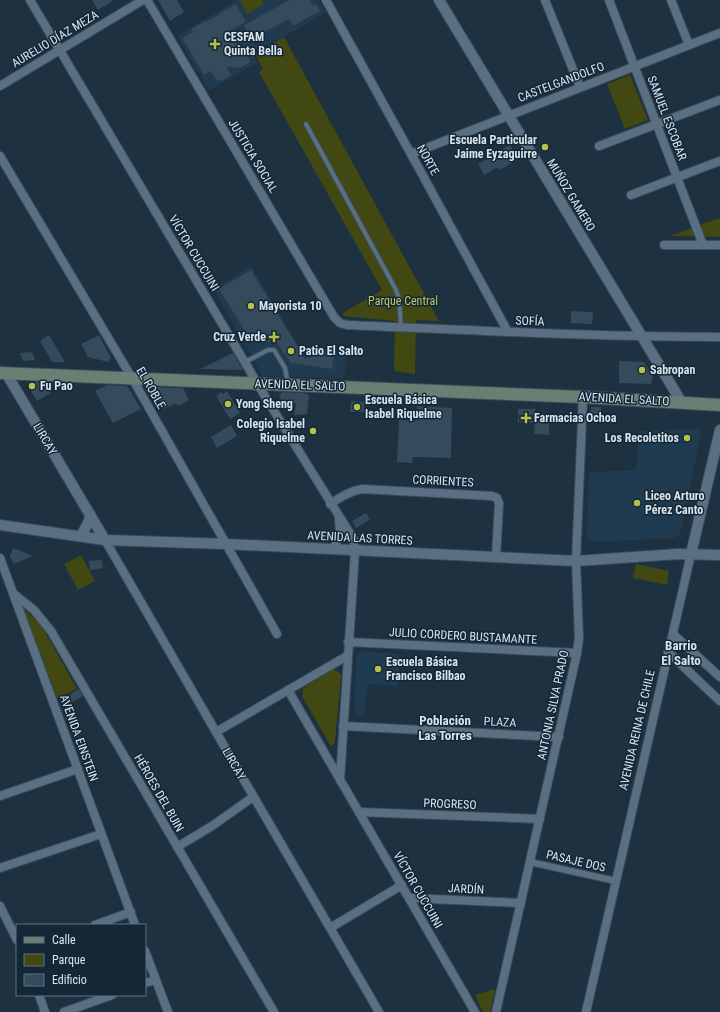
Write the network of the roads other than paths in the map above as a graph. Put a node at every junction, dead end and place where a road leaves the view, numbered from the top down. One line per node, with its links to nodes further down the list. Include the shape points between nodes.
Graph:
1 (30, 0): 11 (street, VÍCTOR CUCCUINI)
2 (143, 0): 11 (street, AURELIO DÍAZ MEZA)
3 (147, 0): 28 (street, JUSTICIA SOCIAL, via 334,317)
4 (326, 0): 20 (street, NORTE)
5 (439, 0): 16 (street, MUÑOZ GAMERO)
6 (545, 0): 14 (street)
7 (608, 0): 12 (street, SAMUEL ESCOBAR)
8 (671, 0): 10 (street)
9 (720, 33): 10 (street, CASTELGANDOLFO)
10 (689, 45): 12 (street, CASTELGANDOLFO)
11 (60, 50): 13 (street, AURELIO DÍAZ MEZA); 33 (street, VÍCTOR CUCCUINI)
12 (634, 66): 14 (street, CASTELGANDOLFO); 18 (street, SAMUEL ESCOBAR)
13 (0, 86)
14 (580, 88): 16 (street, CASTELGANDOLFO)
15 (720, 100): 18 (street)
16 (508, 115): 20 (street, CASTELGANDOLFO); 31 (street, MUÑOZ GAMERO)
17 (306, 124): 29 (lane, via 395,288)
18 (656, 124): 19 (street); 23 (street, SAMUEL ESCOBAR)
19 (599, 146)
20 (411, 154): 30 (street, NORTE)
21 (0, 156): 35 (street, EL ROBLE)
22 (720, 161): 23 (street)
23 (677, 177): 24 (street); 25 (street, SAMUEL ESCOBAR)
24 (631, 195)
25 (703, 244): 26 (street); 27 (street)
26 (664, 245)
27 (720, 245)
28 (340, 323): 29 (street, SOFÍA)
29 (401, 328): 30 (street, SOFÍA)
30 (508, 332): 31 (street, SOFÍA)
31 (642, 337): 32 (street, SOFÍA); 39 (street, MUÑOZ GAMERO)
32 (720, 337)
33 (245, 362): 36 (street, VÍCTOR CUCCUINI); 37 (lane, via 268,350 274,350 285,368)
34 (2, 370): 35 (main road, AVENIDA EL SALTO); 43 (street, LIRCAY)
35 (132, 378): 36 (main road, AVENIDA EL SALTO); 48 (street, EL ROBLE)
36 (257, 383): 37 (main road, AVENIDA EL SALTO); 42 (street, VÍCTOR CUCCUINI)
37 (288, 384): 38 (main road, AVENIDA EL SALTO)
38 (583, 397): 39 (main road, AVENIDA EL SALTO); 55 (street, ANTONIA SILVA PRADO)
39 (682, 403): 40 (main road, AVENIDA EL SALTO)
40 (720, 405)
41 (720, 430): 51 (street, AVENIDA REINA DE CHILE)
42 (330, 504): 44 (street, VÍCTOR CUCCUINI); 53 (street, CORRIENTES, via 347,493 362,489 492,496 497,498 499,503)
43 (90, 514): 46 (street); 47 (street, LIRCAY)
44 (339, 518): 49 (street, via 340,533); 50 (street, VÍCTOR CUCCUINI, via 354,540)
45 (0, 525): 46 (street, AVENIDA LAS TORRES)
46 (81, 536): 47 (street, AVENIDA LAS TORRES)
47 (105, 540): 48 (street, AVENIDA LAS TORRES); 67 (street, LIRCAY)
48 (226, 544): 49 (street, AVENIDA LAS TORRES); 57 (street, EL ROBLE)
49 (334, 550): 50 (street, AVENIDA LAS TORRES)
50 (355, 551): 53 (street, AVENIDA LAS TORRES); 59 (street, VÍCTOR CUCCUINI)
51 (691, 554): 52 (street, AVENIDA LAS TORRES); 55 (street, AVENIDA LAS TORRES); 58 (street, AVENIDA REINA DE CHILE)
52 (720, 555)
53 (496, 557): 55 (street, AVENIDA LAS TORRES)
54 (0, 558): 56 (street, AVENIDA EINSTEIN)
55 (576, 561): 61 (street, ANTONIA SILVA PRADO)
56 (14, 594): 69 (street, AVENIDA EINSTEIN); 76 (street, HÉROES DEL BUIN, via 34,610 51,631)
57 (277, 634)
58 (672, 634): 60 (street, AVENIDA REINA DE CHILE); 63 (street)
59 (348, 642): 61 (street, JULIO CORDERO BUSTAMANTE); 62 (street, VÍCTOR CUCCUINI)
60 (668, 652): 65 (street); 79 (street, AVENIDA REINA DE CHILE)
61 (578, 654): 68 (street, ANTONIA SILVA PRADO)
62 (347, 656): 64 (street); 66 (street, VÍCTOR CUCCUINI)
63 (720, 677)
64 (288, 690): 67 (street); 70 (street, VÍCTOR CUCCUINI)
65 (720, 701)
66 (344, 726): 68 (street, PLAZA); 70 (street, VÍCTOR CUCCUINI)
67 (216, 732): 72 (street, LIRCAY)
68 (559, 737): 74 (street, ANTONIA SILVA PRADO)
69 (78, 768): 71 (street); 75 (street, AVENIDA EINSTEIN)
70 (340, 780): 73 (street, VÍCTOR CUCCUINI)
71 (0, 796)
72 (253, 796): 76 (street, via 212,826); 87 (street, LIRCAY)
73 (359, 812): 74 (street, PROGRESO); 80 (street, VÍCTOR CUCCUINI)
74 (540, 819): 77 (street, ANTONIA SILVA PRADO)
75 (101, 834): 78 (street); 84 (street, AVENIDA EINSTEIN)
76 (177, 847): 97 (street, HÉROES DEL BUIN)
77 (530, 862): 79 (street, PASAJE DOS); 82 (street, ANTONIA SILVA PRADO)
78 (0, 868)
79 (616, 881): 101 (street, AVENIDA REINA DE CHILE)
80 (402, 886): 81 (street, VÍCTOR CUCCUINI); 87 (street)
81 (409, 898): 82 (street, JARDÍN); 99 (street, VÍCTOR CUCCUINI)
82 (521, 904): 100 (street, ANTONIA SILVA PRADO)
83 (0, 906): 88 (street)
84 (131, 912): 85 (street); 86 (street, AVENIDA EINSTEIN)
85 (97, 924)
86 (135, 924)
87 (330, 928): 98 (street, LIRCAY)
88 (16, 938)
89 (146, 954): 90 (street)
90 (156, 980): 91 (street); 96 (street)
91 (146, 983)
92 (39, 996): 94 (street)
93 (109, 996): 95 (street)
94 (45, 1012)
95 (64, 1012)
96 (168, 1012)
97 (274, 1012)
98 (379, 1012)
99 (476, 1012)
100 (496, 1012)
101 (586, 1012)

